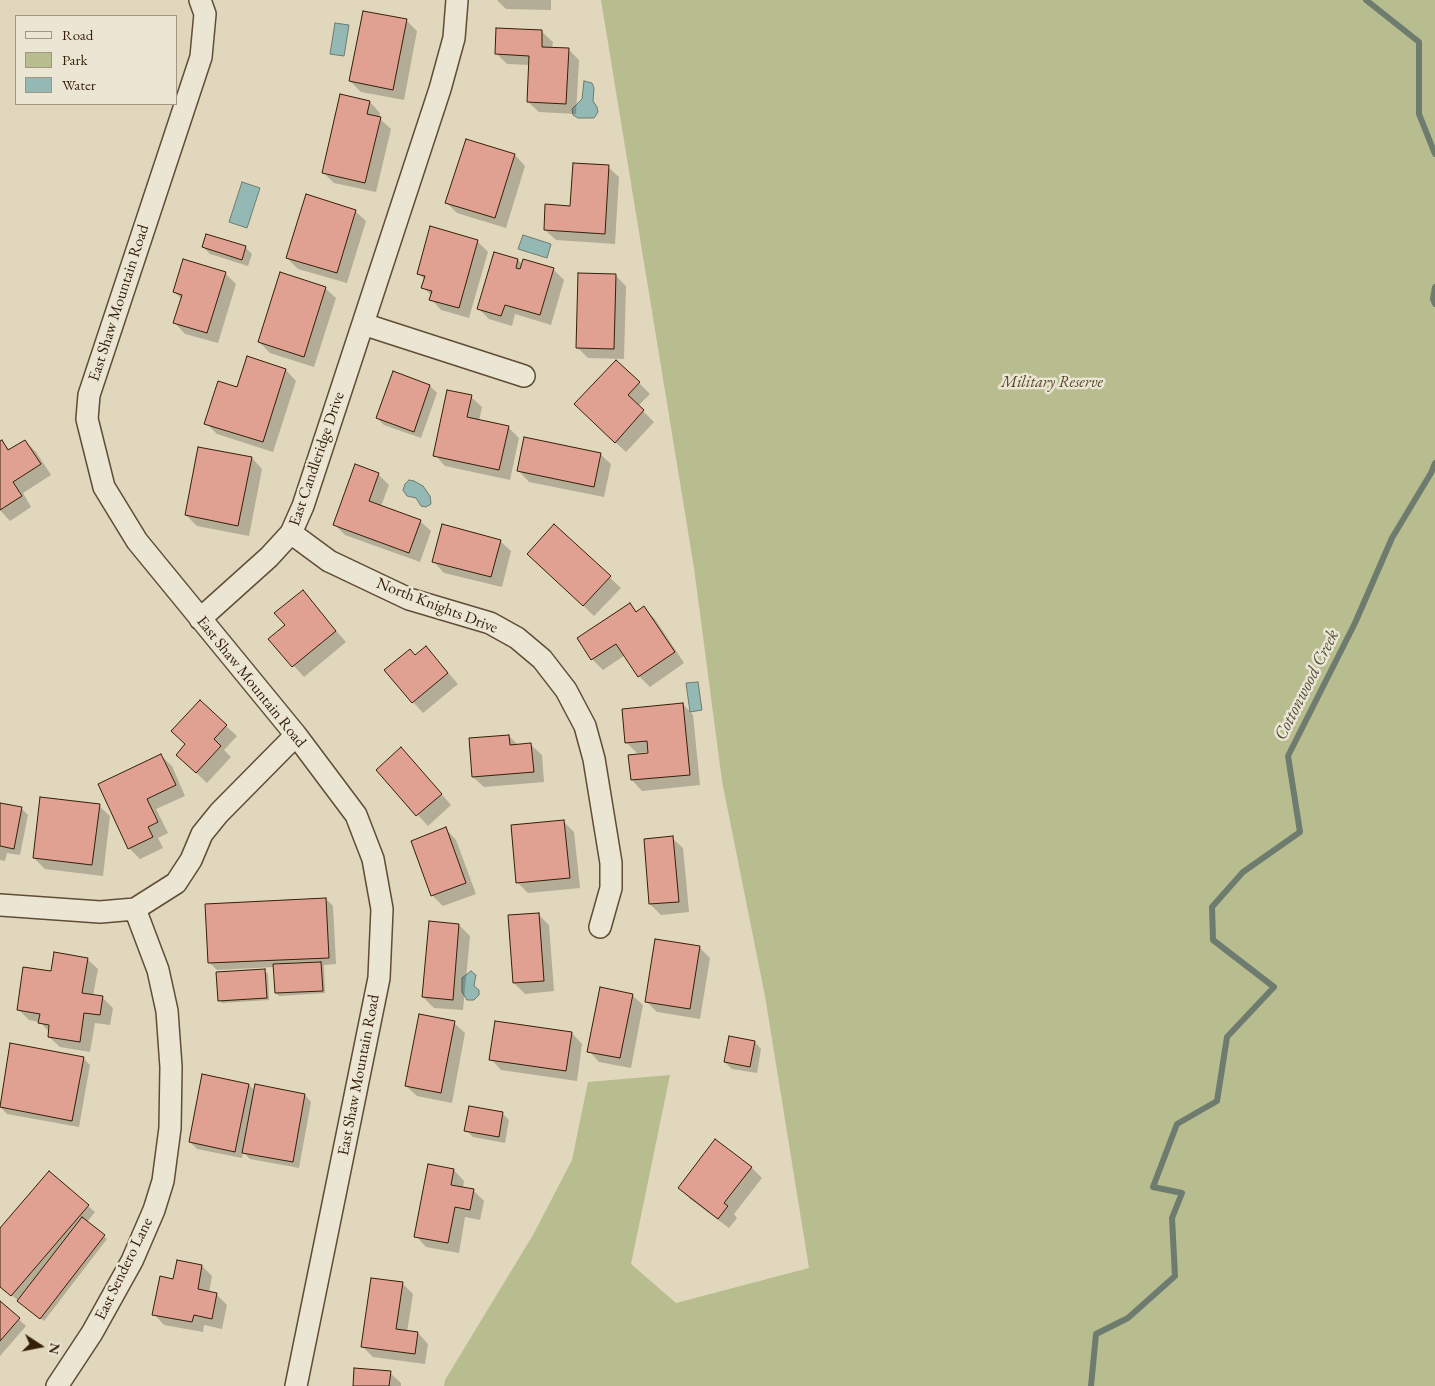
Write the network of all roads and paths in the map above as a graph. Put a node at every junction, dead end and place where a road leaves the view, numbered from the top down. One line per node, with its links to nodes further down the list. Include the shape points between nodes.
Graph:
1 (200, 0): 6 (street, East Shaw Mountain Road, via 205,14 201,57 89,395 87,419 104,487 138,541)
2 (457, 0): 3 (street, East Candleridge Drive, via 454,38 440,89)
3 (363, 324): 4 (street); 5 (street, East Candleridge Drive)
4 (524, 376)
5 (291, 533): 6 (street, East Candleridge Drive); 10 (street, North Knights Drive, via 329,561 409,598 490,624 517,638 542,659 566,690 584,726 594,759 612,863 611,888)
6 (200, 619): 7 (street, East Shaw Mountain Road)
7 (296, 735): 9 (street, via 219,813 202,834 191,860 176,882); 12 (street, East Shaw Mountain Road, via 356,815 373,859 382,909 379,978)
8 (0, 905): 9 (street, via 100,912)
9 (135, 909): 11 (street, East Sendero Lane, via 158,970 167,1011 170,1119 163,1181 132,1260 92,1333)
10 (600, 927)
11 (57, 1386)
12 (296, 1386)

